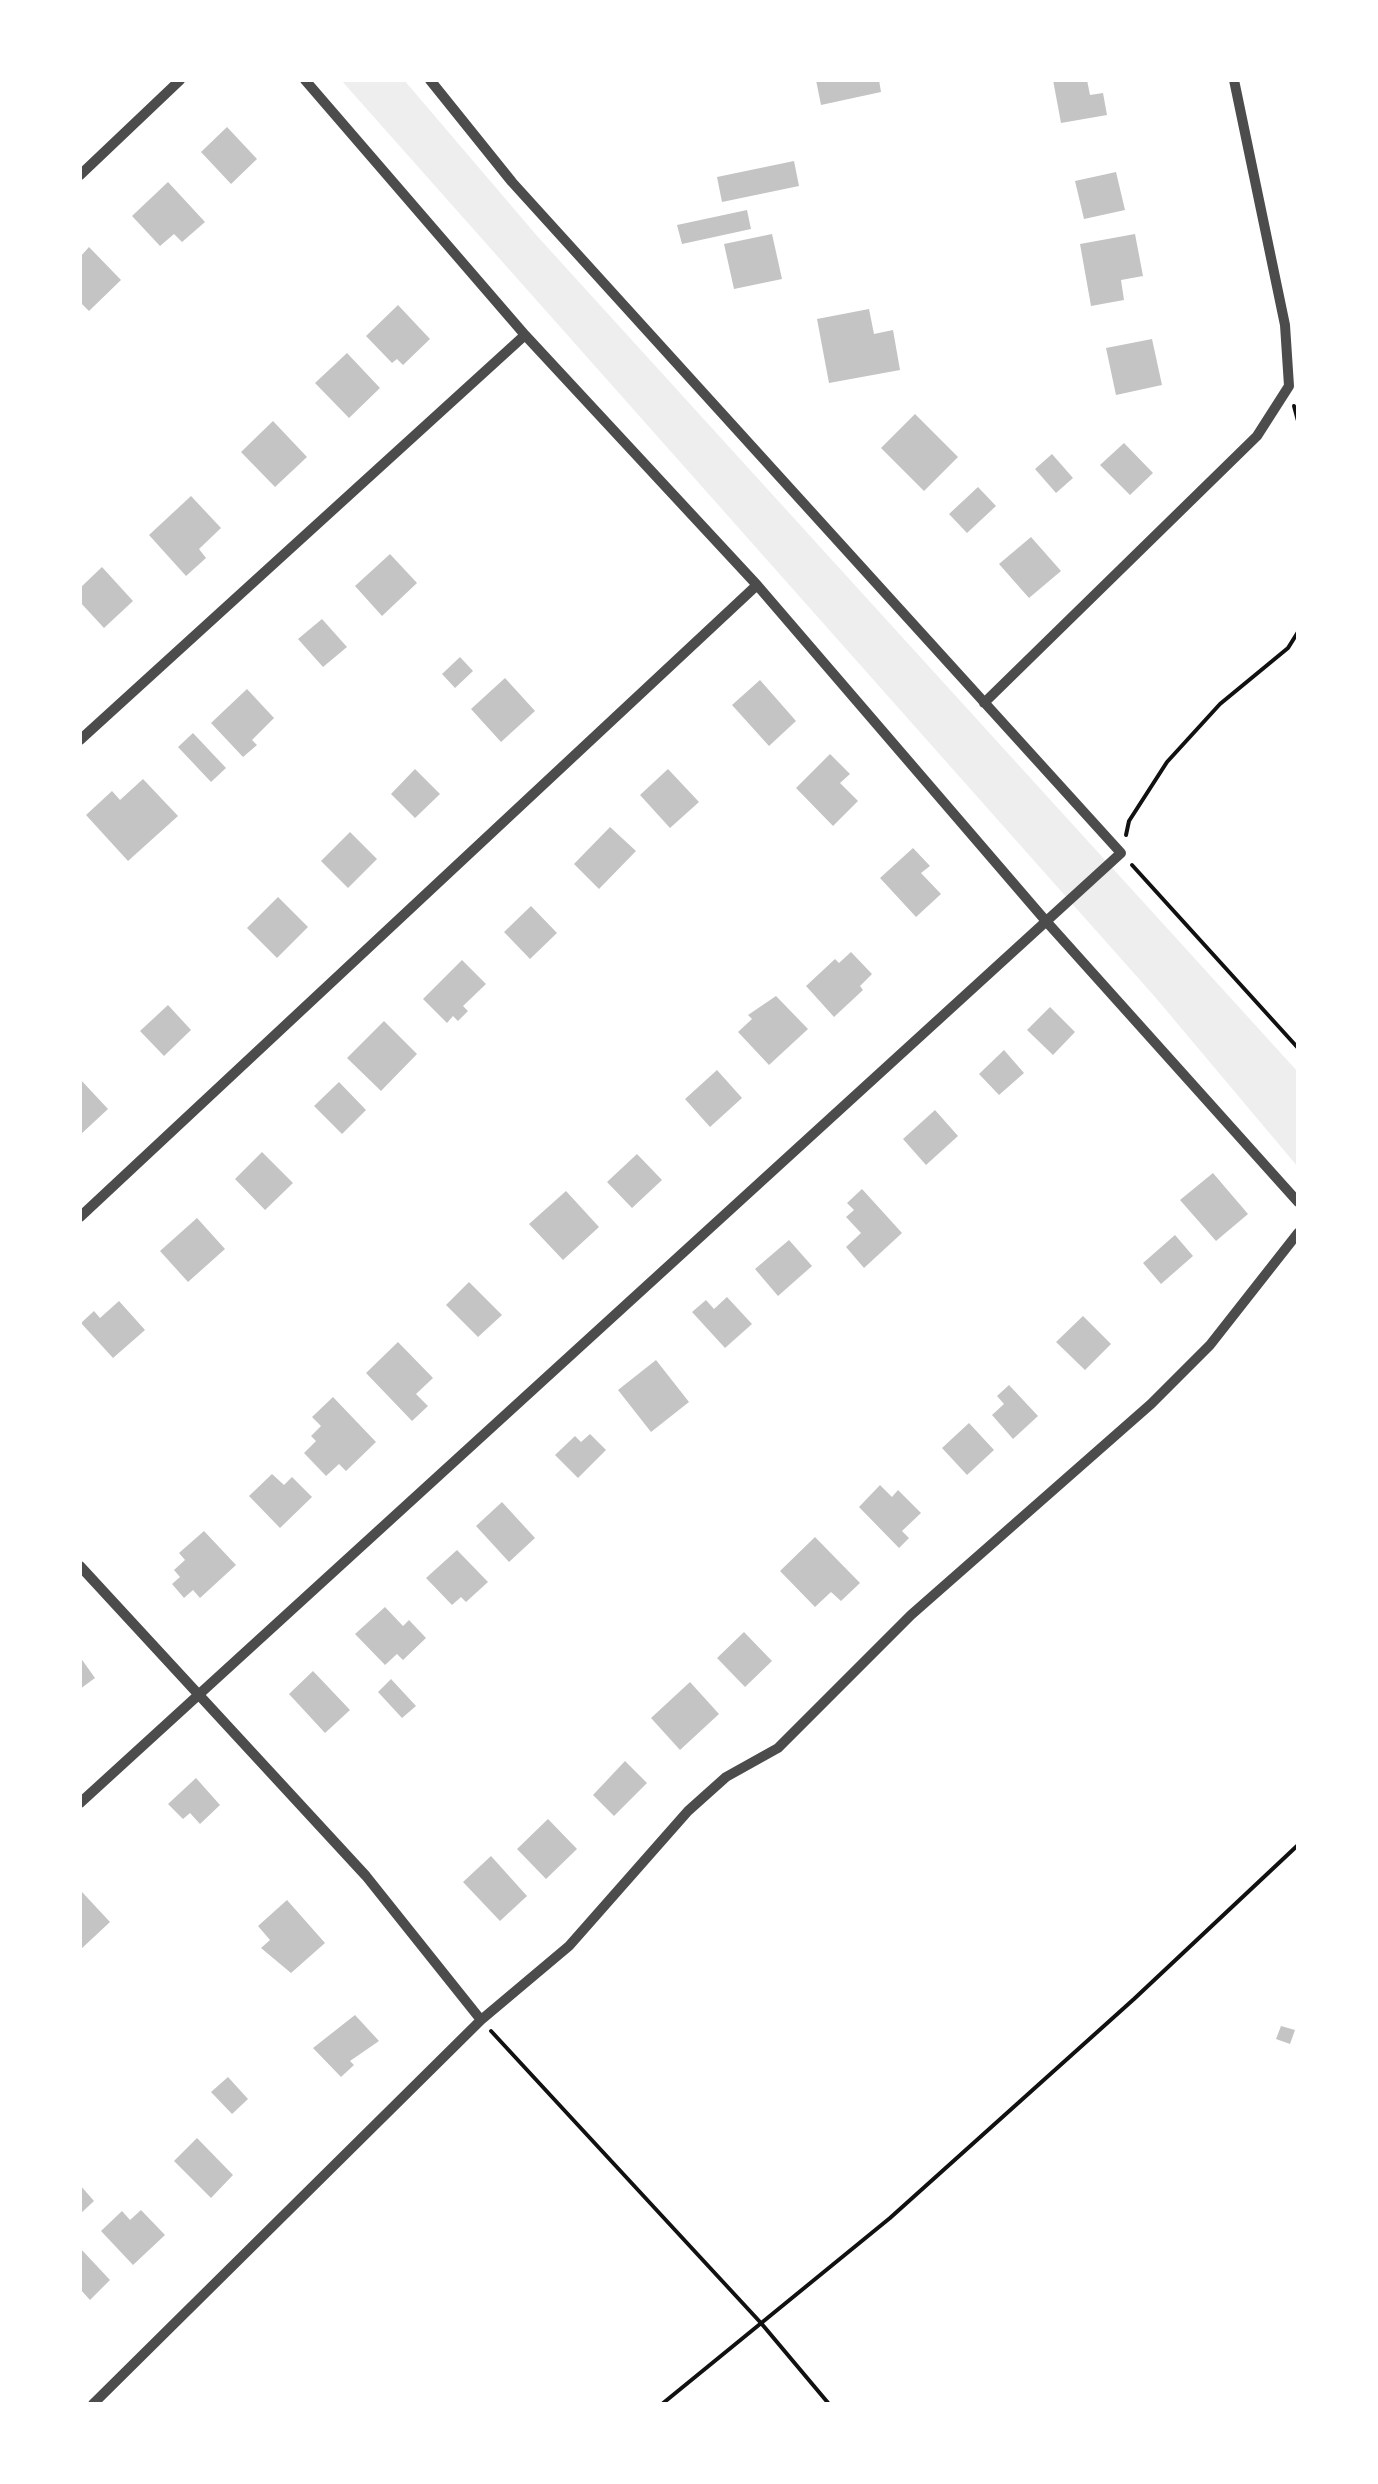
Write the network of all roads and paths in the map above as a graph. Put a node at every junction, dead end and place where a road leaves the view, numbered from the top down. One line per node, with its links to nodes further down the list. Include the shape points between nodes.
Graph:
1 (180, 80): 5 (street)
2 (306, 80): 6 (street)
3 (430, 80): 10 (street, via 512,182)
4 (1234, 80): 7 (street)
5 (80, 175)
6 (525, 336): 8 (street); 11 (street)
7 (1293, 384): 10 (street, via 1257,436)
8 (757, 585): 13 (street); 16 (street)
9 (1298, 632): 12 (path, via 1167,762 1129,821)
10 (984, 703): 12 (street)
11 (80, 740)
12 (1122, 853): 13 (street); 14 (path)
13 (1045, 920): 15 (street); 19 (street)
14 (1298, 1048)
15 (1298, 1202)
16 (80, 1217)
17 (1298, 1233): 22 (street, via 1210,1345 1150,1404 911,1616 778,1748 726,1777 688,1811 569,1946)
18 (80, 1566): 19 (street)
19 (200, 1698): 20 (street); 22 (street, via 366,1876)
20 (80, 1802)
21 (1298, 1845): 23 (path, via 918,2192)
22 (481, 2020): 23 (path); 24 (street)
23 (761, 2323): 25 (path); 26 (path)
24 (94, 2404)
25 (662, 2404)
26 (829, 2404)

